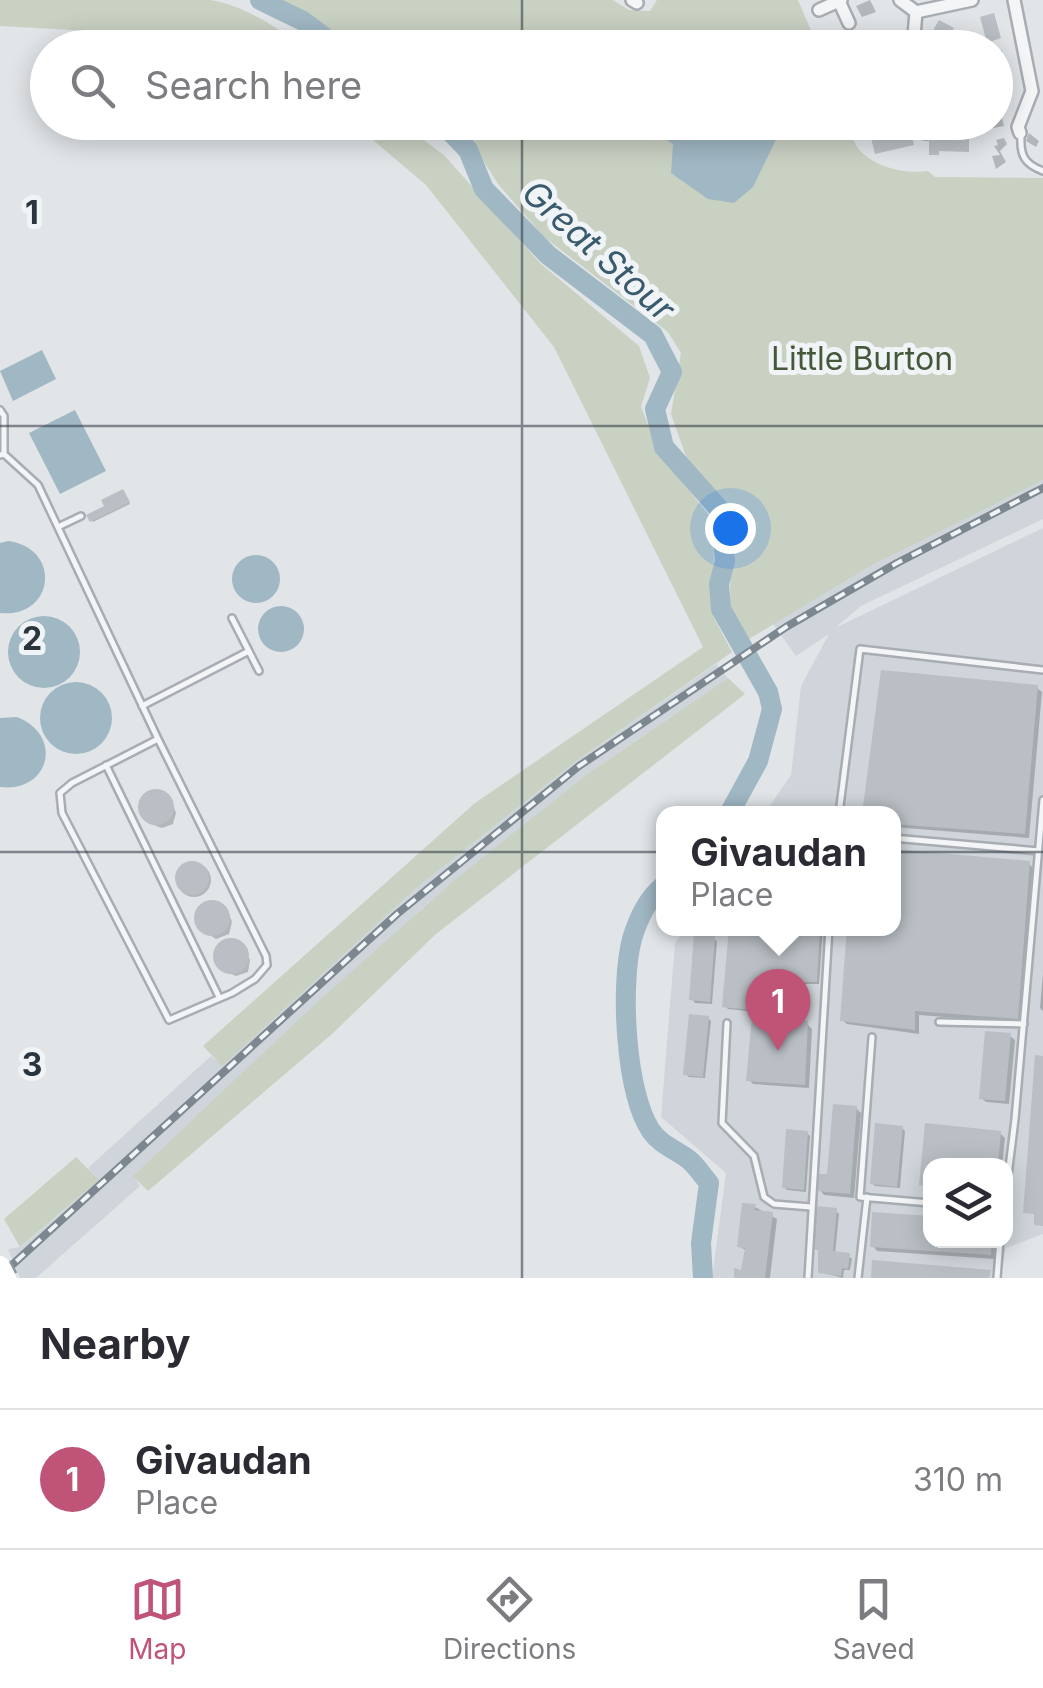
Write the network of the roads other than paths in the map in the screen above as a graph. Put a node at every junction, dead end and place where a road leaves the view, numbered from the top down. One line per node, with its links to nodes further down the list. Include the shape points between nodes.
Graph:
1 (840, 0): 5 (street); 7 (street)
2 (900, 0): 6 (street)
3 (972, 0): 6 (street)
4 (1014, 0): 9 (street)
5 (819, 10)
6 (916, 12): 8 (street)
7 (849, 23)
8 (914, 30)
9 (1038, 91): 10 (street)
10 (1020, 133): 11 (lane, via 1022,156)
11 (1043, 171)
12 (0, 410): 13 (lane)
13 (2, 455): 15 (lane, via 38,485)
14 (81, 516): 15 (lane)
15 (58, 527): 20 (lane)
16 (232, 618): 17 (lane)
17 (249, 652): 19 (lane); 20 (lane)
18 (1043, 670): 24 (lane, via 860,649)
19 (259, 672)
20 (142, 706): 21 (lane)
21 (158, 739): 22 (lane); 28 (lane, via 266,956 268,965 255,980)
22 (105, 766): 28 (lane); 28 (lane, via 60,793 62,813 169,1020)
23 (1043, 800): 26 (lane)
24 (839, 806)
25 (901, 839): 26 (lane)
26 (1038, 851): 31 (lane)
27 (828, 936): 36 (lane)
28 (220, 998)
29 (939, 1022): 31 (lane)
30 (727, 1023): 36 (lane, via 722,1123 754,1156 764,1197)
31 (1024, 1024): 33 (lane)
32 (872, 1037): 34 (lane, via 860,1196)
33 (1010, 1158)
34 (867, 1197): 35 (lane); 41 (lane)
35 (923, 1202)
36 (811, 1207): 40 (lane)
37 (999, 1248): 42 (lane)
38 (0, 1266): 39 (highway, bridge)
39 (6, 1278)
40 (808, 1278)
41 (858, 1278)
42 (997, 1278)

